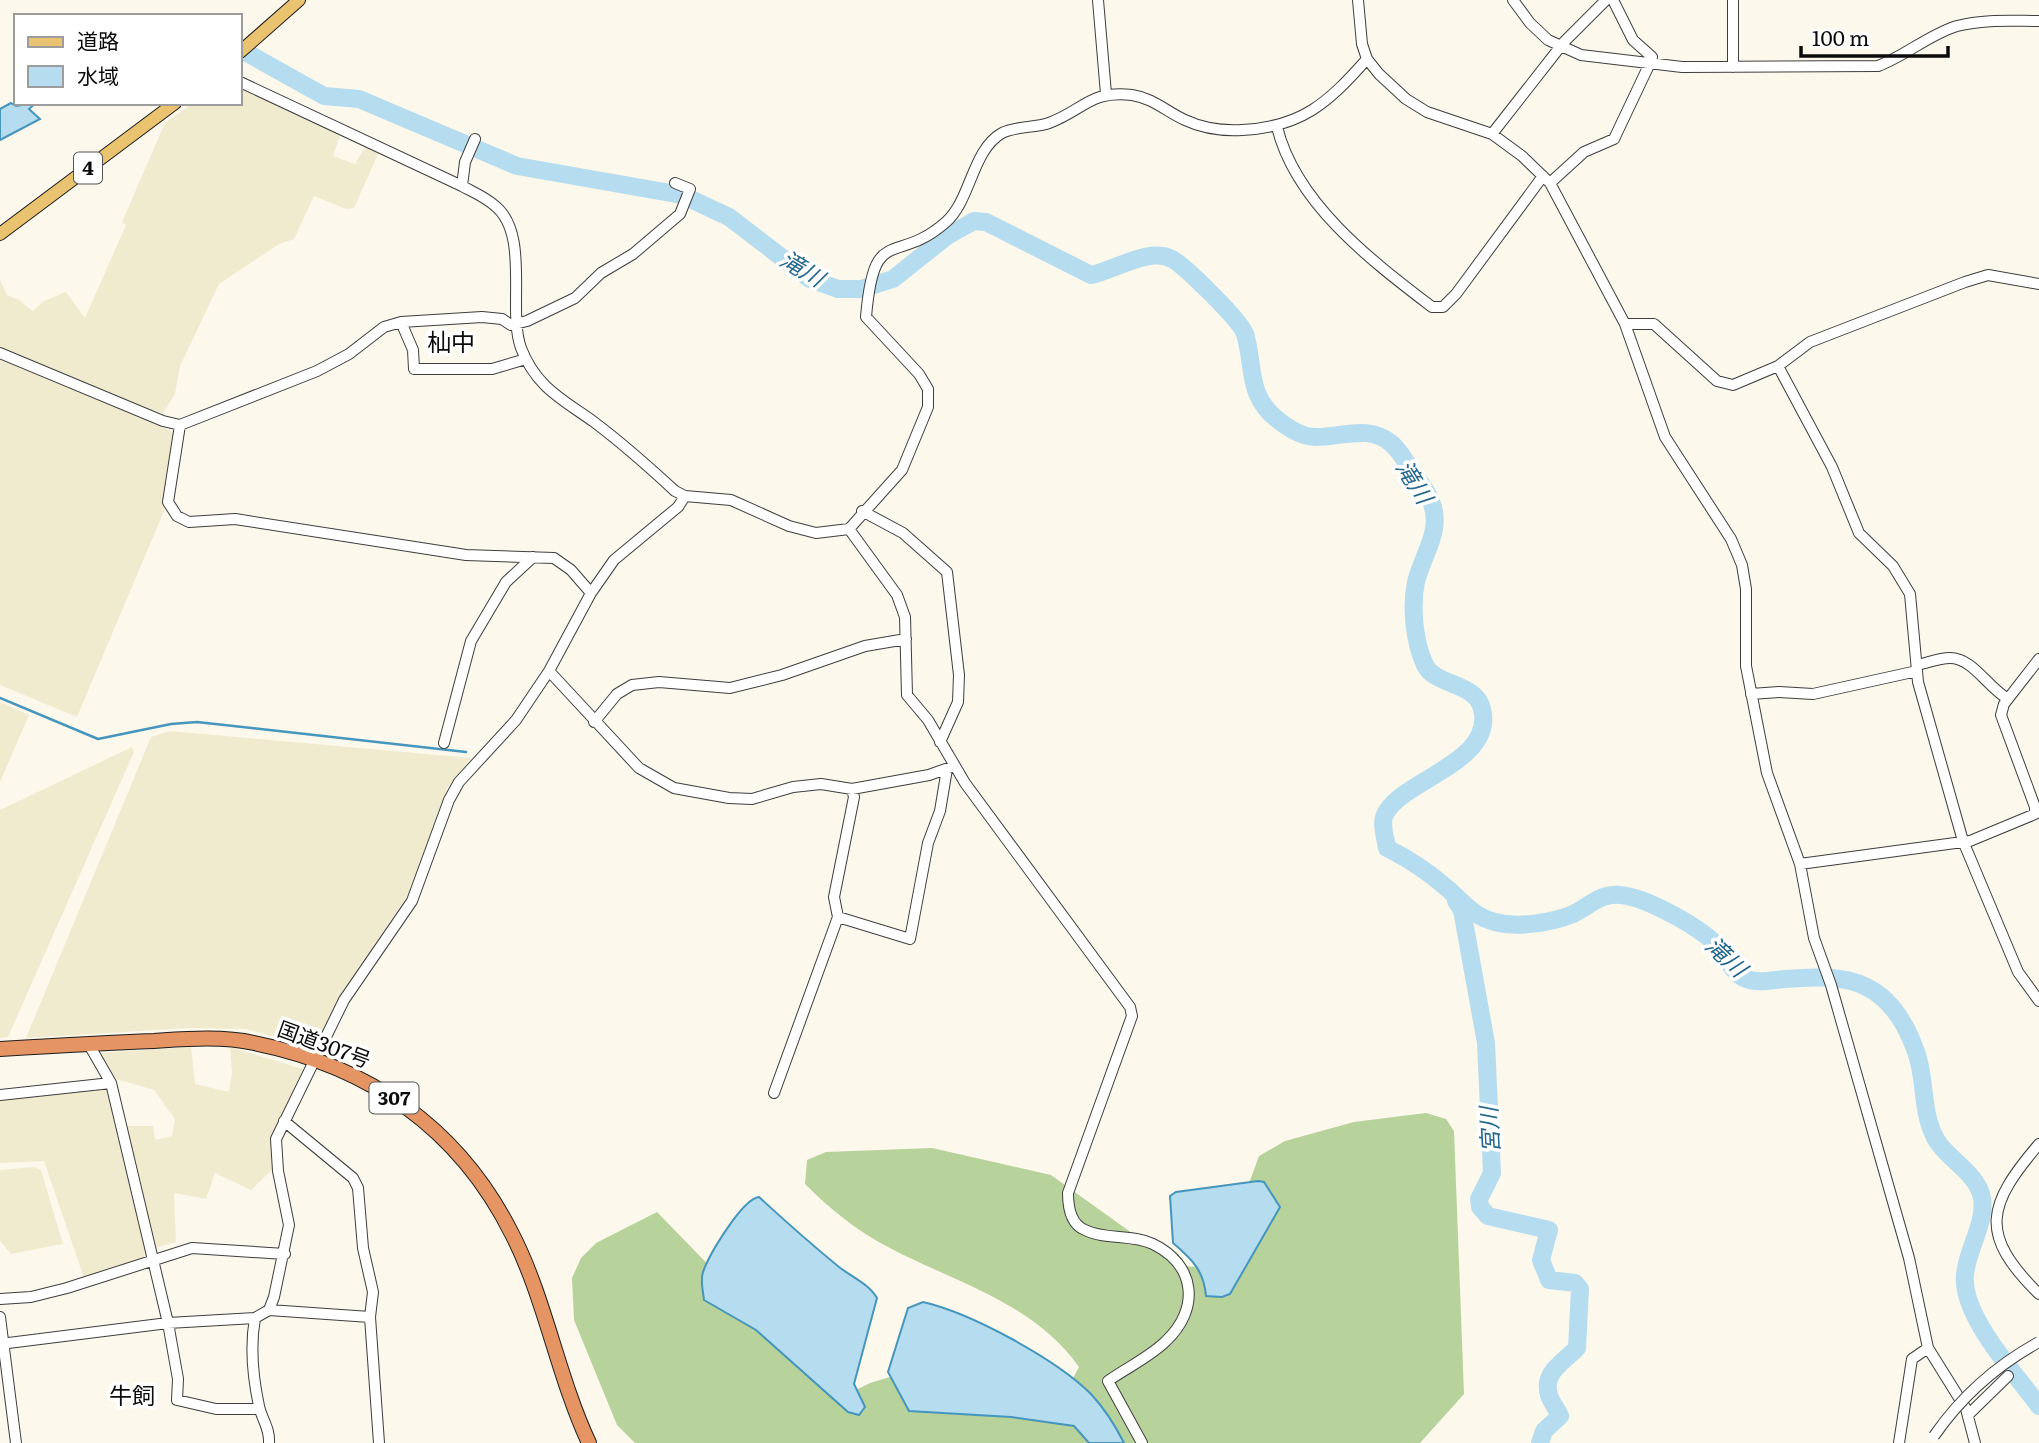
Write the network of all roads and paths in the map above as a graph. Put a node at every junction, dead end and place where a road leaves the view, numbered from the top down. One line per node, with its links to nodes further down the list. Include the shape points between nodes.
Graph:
1 (299, 0): 10 (main road)
2 (1098, 0): 15 (street)
3 (1358, 0): 11 (street)
4 (1513, 0): 9 (street, via 1530,23)
5 (1606, 0): 9 (street)
6 (1613, 0): 12 (street, via 1633,40 1652,57)
7 (1733, 0): 13 (street)
8 (2039, 21): 13 (street, via 1996,20 1955,27 1878,66)
9 (1560, 48): 12 (street); 18 (street)
10 (242, 50)
11 (1367, 59): 17 (street, via 1346,83 1297,121); 18 (street, via 1406,99 1427,112)
12 (1650, 63): 13 (street); 20 (street, via 1614,139 1584,152)
13 (1733, 67)
14 (242, 83): 22 (street)
15 (1106, 94): 17 (street, via 1146,99 1209,128); 33 (street, via 1047,124 997,137 948,221 879,257 866,317 919,374 928,389 928,407 902,470)
16 (172, 105): 23 (main road, 4)
17 (1277, 127): 20 (street, via 1308,193 1370,255 1432,307 1443,307 1456,293)
18 (1492, 134): 20 (street)
19 (474, 141): 22 (street)
20 (1546, 180): 27 (street)
21 (675, 183): 26 (street, via 690,190 683,211 575,298)
22 (462, 186): 26 (street, via 495,205 508,223 516,268)
23 (0, 234)
24 (2039, 284): 30 (street, via 1988,275 1965,282 1810,342)
25 (401, 322): 26 (street, via 482,317); 29 (street, via 414,350 414,369 492,369); 31 (street, via 384,327 317,371)
26 (518, 324): 29 (street)
27 (1625, 324): 30 (street, via 1654,324 1724,384 1743,382); 41 (street, via 1665,437 1731,539 1742,565)
28 (0, 353): 31 (street)
29 (526, 359): 32 (street, via 560,402 593,422)
30 (1778, 366): 39 (street, via 1832,467 1859,533 1893,566 1910,594)
31 (180, 425): 35 (street, via 168,502 177,516 189,522 235,519 466,555)
32 (685, 496): 34 (street, via 732,500 816,533); 36 (street, via 614,560)
33 (862, 510): 34 (street); 44 (street, via 903,533 947,572 958,702)
34 (849, 529): 37 (street, via 897,595)
35 (533, 557): 36 (street, via 554,558); 45 (street, via 506,582 471,642)
36 (591, 593): 40 (street)
37 (906, 639): 43 (street, via 832,655 782,675 730,688 659,682 632,685 617,694); 44 (street, via 907,695)
38 (2039, 659): 42 (street)
39 (1917, 668): 41 (street, via 1813,694); 42 (street, via 1951,658 1966,662 1991,690); 48 (street)
40 (549, 671): 43 (street); 54 (street, via 516,720 449,800 412,901 344,1000)
41 (1751, 694): 49 (street, via 1767,774)
42 (2008, 699): 48 (street, via 2001,715 2004,728 2035,814)
43 (594, 722): 47 (street, via 639,768 674,788 752,799 821,784)
44 (940, 742): 46 (street)
45 (444, 743)
46 (950, 768): 47 (street); 50 (street, via 928,844 909,939); 80 (street, via 1130,1007 1132,1016 1068,1203 1083,1230 1151,1243 1181,1264 1187,1275 1188,1300 1173,1333 1108,1381)
47 (852, 789): 50 (street, via 834,897)
48 (1963, 841): 49 (street); 51 (street, via 2018,972)
49 (1800, 864): 71 (street, via 1814,938 1909,1258)
50 (838, 917): 56 (street)
51 (2039, 1001)
52 (88, 1043): 53 (highway, 国道307号 / 307); 54 (highway, 国道307号 / 307, via 229,1040); 55 (street)
53 (0, 1049)
54 (316, 1060): 58 (street); 79 (highway, 国道307号 / 307, via 359,1076 410,1108 456,1149 483,1183 513,1235)
55 (111, 1083): 57 (street); 61 (street)
56 (774, 1093)
57 (0, 1095)
58 (284, 1121): 60 (street, via 275,1148 289,1224); 66 (street, via 353,1178 358,1188 363,1248 373,1292)
59 (2039, 1144): 62 (street, via 2007,1182 1997,1216 2007,1258)
60 (285, 1254): 61 (street, via 192,1248); 64 (street)
61 (154, 1261): 63 (street, via 67,1289); 68 (street)
62 (2039, 1294)
63 (0, 1299)
64 (269, 1310): 66 (street); 67 (street)
65 (0, 1317): 70 (street)
66 (370, 1317): 78 (street)
67 (255, 1318): 68 (street); 73 (street, via 254,1367)
68 (168, 1323): 70 (street); 73 (street, via 177,1400 216,1409)
69 (2039, 1342): 75 (street, bridge, via 1984,1380)
70 (2, 1344): 76 (street)
71 (1928, 1348): 74 (street); 81 (street, via 1912,1359)
72 (2008, 1376): 74 (street)
73 (260, 1409): 77 (street, via 270,1432)
74 (1968, 1415): 82 (street)
75 (1932, 1440)
76 (16, 1443)
77 (269, 1443)
78 (379, 1443)
79 (589, 1443)
80 (1142, 1443)
81 (1899, 1443)
82 (1975, 1443)

